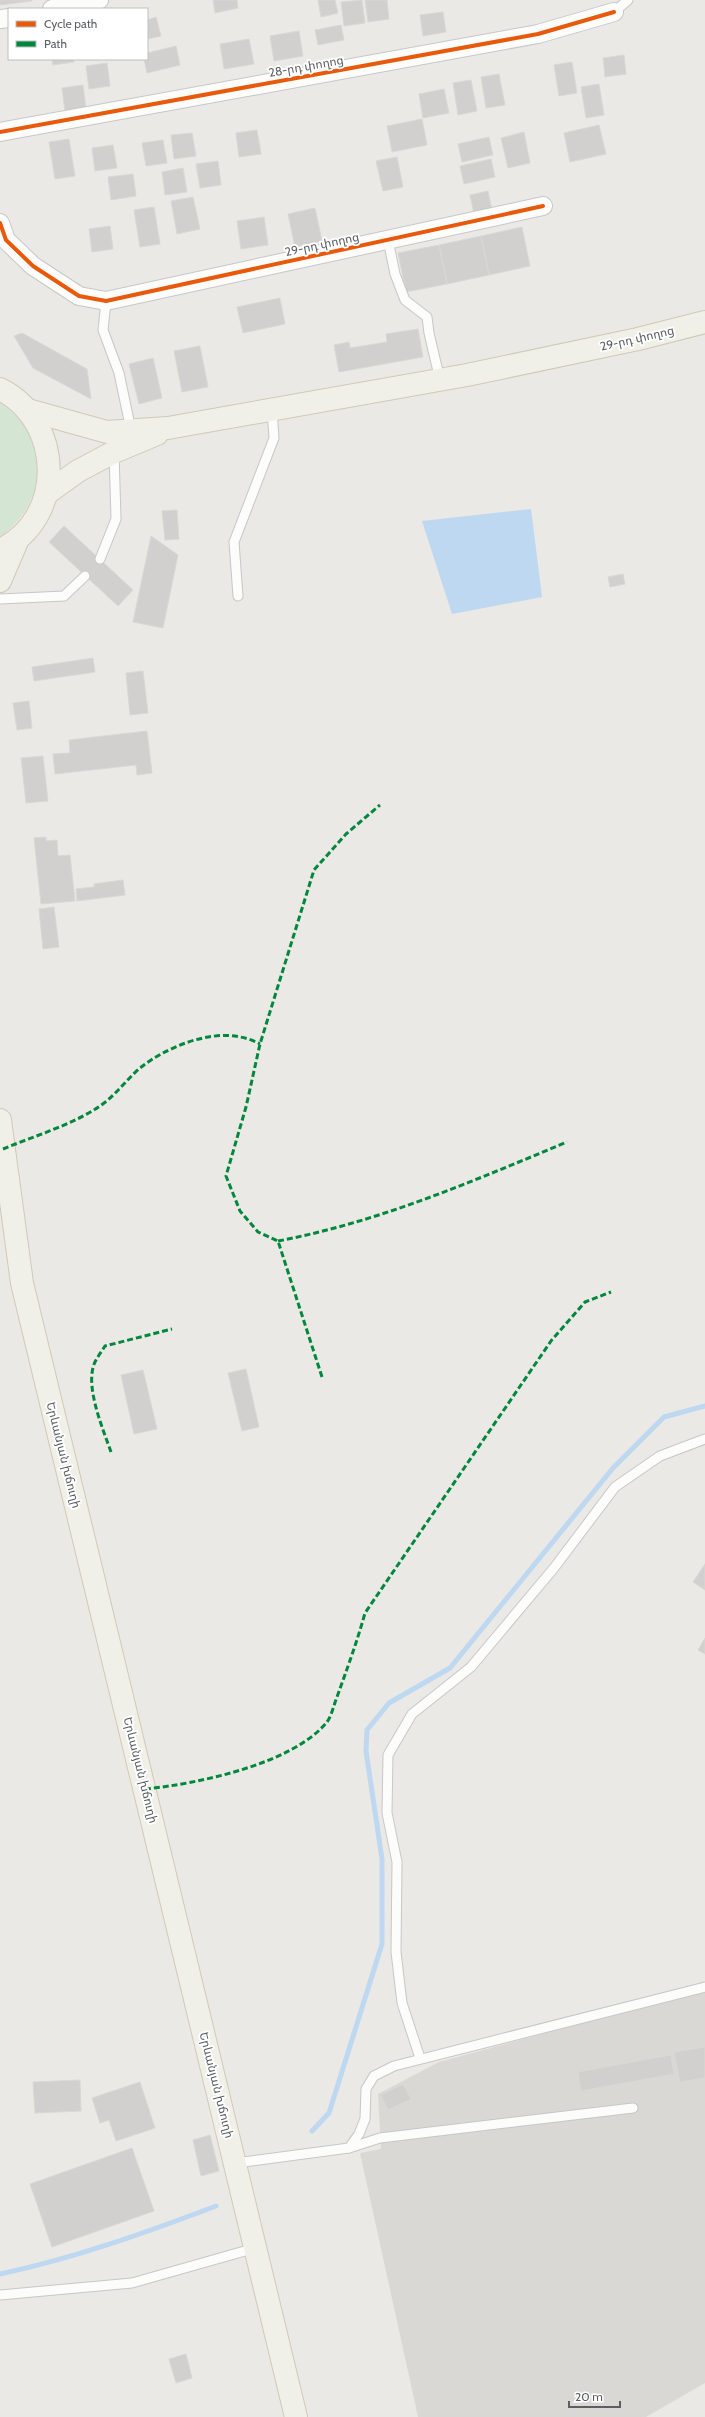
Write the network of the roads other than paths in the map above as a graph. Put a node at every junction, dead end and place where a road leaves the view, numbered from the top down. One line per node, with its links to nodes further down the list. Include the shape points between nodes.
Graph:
1 (99, 0): 3 (street)
2 (628, 0): 4 (lane)
3 (57, 8)
4 (614, 12): 5 (street, 28-րդ փողոց, via 538,34)
5 (0, 132)
6 (543, 206): 8 (street, 29-րդ փողոց)
7 (0, 223): 9 (street, via 6,240 34,266 79,296)
8 (388, 240): 9 (street, 29-րդ փողոց); 11 (lane, via 395,274 405,300 427,317)
9 (106, 301): 16 (lane, via 103,330 119,373)
10 (705, 322): 11 (main road, 29-րդ փողոց, via 638,339)
11 (440, 380): 13 (main road, 29-րդ փողոց)
12 (3, 386): 14 (main road)
13 (272, 408): 15 (main road, 29-րդ փողոց); 24 (lane, via 274,438 234,542)
14 (28, 410): 16 (main road, 29-րդ փողոց, via 107,432); 18 (main road, via 46,442 50,475)
15 (168, 428): 16 (main road, 29-րդ փողոց); 17 (main road, 29-րդ փողոց)
16 (131, 430)
17 (114, 452): 18 (main road, 29-րդ փողոց, via 78,471); 21 (lane, via 116,519)
18 (46, 494): 19 (main road, via 36,518)
19 (18, 539): 20 (main road); 23 (main road)
20 (0, 550)
21 (100, 560)
22 (85, 576): 25 (lane, via 64,596)
23 (0, 581)
24 (238, 596)
25 (0, 599)
26 (0, 1120): 32 (main road, Երևանյան խճուղի, via 22,1283)
27 (705, 1439): 29 (lane, via 660,1456 615,1487 554,1568 472,1667 412,1714 388,1755 386,1813 397,1862 396,1952 402,2003)
28 (705, 1987): 29 (lane)
29 (420, 2058): 31 (lane, via 394,2066 374,2076 366,2089 365,2119)
30 (633, 2108): 31 (lane, via 380,2138)
31 (349, 2148): 32 (lane)
32 (236, 2163): 33 (main road, Երևանյան խճուղի)
33 (257, 2248): 34 (lane, via 132,2283); 35 (main road, Երևանյան խճուղի)
34 (0, 2295)
35 (296, 2417)

